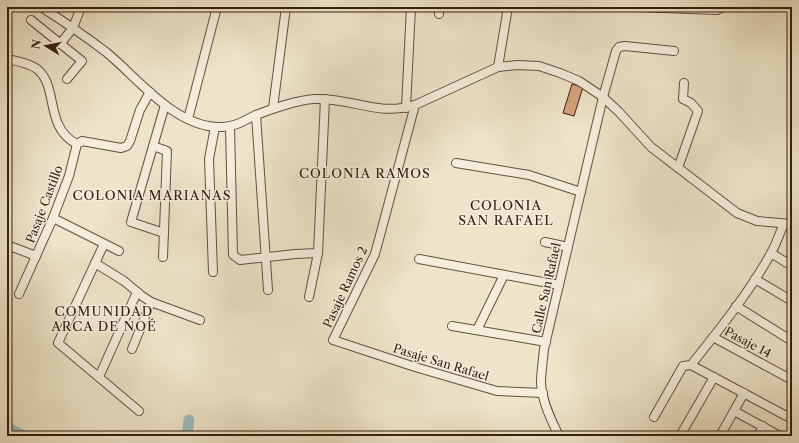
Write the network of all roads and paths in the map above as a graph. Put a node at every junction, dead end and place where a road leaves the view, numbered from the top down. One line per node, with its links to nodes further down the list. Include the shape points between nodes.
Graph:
1 (41, 7): 10 (street)
2 (81, 7): 10 (street)
3 (217, 7): 25 (street)
4 (286, 7): 22 (street)
5 (411, 7): 23 (street)
6 (508, 7): 14 (street)
7 (637, 7): 8 (street, via 717,10)
8 (723, 7)
9 (31, 20): 11 (street)
10 (73, 28): 11 (street); 17 (street, via 106,52)
11 (60, 44): 15 (street, via 82,61)
12 (674, 51): 18 (street, Calle San Rafael, via 620,47 616,51)
13 (7, 58): 28 (street, via 37,69 49,91 58,125 68,138)
14 (498, 67): 18 (street, via 539,66 578,81); 21 (street)
15 (67, 80)
16 (684, 83): 31 (street, via 683,99 698,111)
17 (150, 92): 20 (street); 28 (street, via 140,110 127,146 121,148 82,141)
18 (603, 97): 31 (street, via 651,148); 32 (street, Calle San Rafael)
19 (325, 99): 22 (street, via 313,99); 23 (street, via 382,110); 41 (street)
20 (165, 105): 25 (street); 29 (street)
21 (415, 105): 23 (street); 64 (street, Pasaje Ramos 2, via 375,254)
22 (273, 108): 24 (street)
23 (406, 108)
24 (256, 115): 26 (street); 45 (street)
25 (188, 120): 27 (street)
26 (230, 126): 27 (street); 45 (street, via 233,255 240,260)
27 (215, 127): 49 (street, via 209,159)
28 (77, 143): 33 (street, Pasaje Castillo, via 69,176)
29 (153, 146): 35 (street, via 167,151); 35 (street, via 131,222)
30 (456, 163): 32 (street, via 529,175)
31 (678, 168): 34 (street, via 743,216 757,221)
32 (580, 192): 39 (street, Calle San Rafael)
33 (54, 218): 37 (street); 43 (street, Pasaje Castillo)
34 (788, 224): 42 (street)
35 (164, 233): 44 (street)
36 (545, 242): 39 (street)
37 (104, 244): 40 (street); 47 (street)
38 (7, 245): 43 (street)
39 (568, 247): 52 (street, Calle San Rafael)
40 (119, 251)
41 (318, 253): 45 (street); 56 (street)
42 (771, 253): 48 (street); 51 (street)
43 (36, 256): 55 (street, Pasaje Castillo)
44 (163, 257)
45 (266, 258): 53 (street)
46 (419, 259): 50 (street)
47 (95, 263): 54 (street); 69 (street, via 58,343)
48 (792, 266)
49 (214, 272)
50 (504, 275): 52 (street); 62 (street)
51 (755, 279): 57 (street); 59 (street)
52 (559, 285): 65 (street, Calle San Rafael)
53 (268, 290)
54 (137, 292): 58 (street); 69 (street)
55 (19, 294)
56 (309, 297)
57 (792, 300)
58 (151, 302): 60 (street); 67 (street)
59 (736, 306): 63 (street); 66 (street)
60 (200, 320)
61 (452, 326): 62 (street)
62 (477, 330): 65 (street)
63 (713, 337): 68 (street); 71 (street, Pasaje 14)
64 (333, 340): 72 (street, Pasaje San Rafael, via 497,391)
65 (546, 342): 72 (street, Calle San Rafael, via 541,383)
66 (792, 342)
67 (132, 350)
68 (691, 365): 70 (street); 76 (street, via 683,366)
69 (99, 377): 75 (street)
70 (714, 377): 73 (street); 80 (street)
71 (792, 380)
72 (543, 393): 79 (street, Calle San Rafael)
73 (744, 393): 74 (street); 77 (street)
74 (734, 410): 78 (street); 81 (street)
75 (139, 411)
76 (654, 417)
77 (792, 419)
78 (763, 426): 82 (street); 83 (street)
79 (559, 436)
80 (680, 436)
81 (720, 436)
82 (758, 436)
83 (780, 436)

